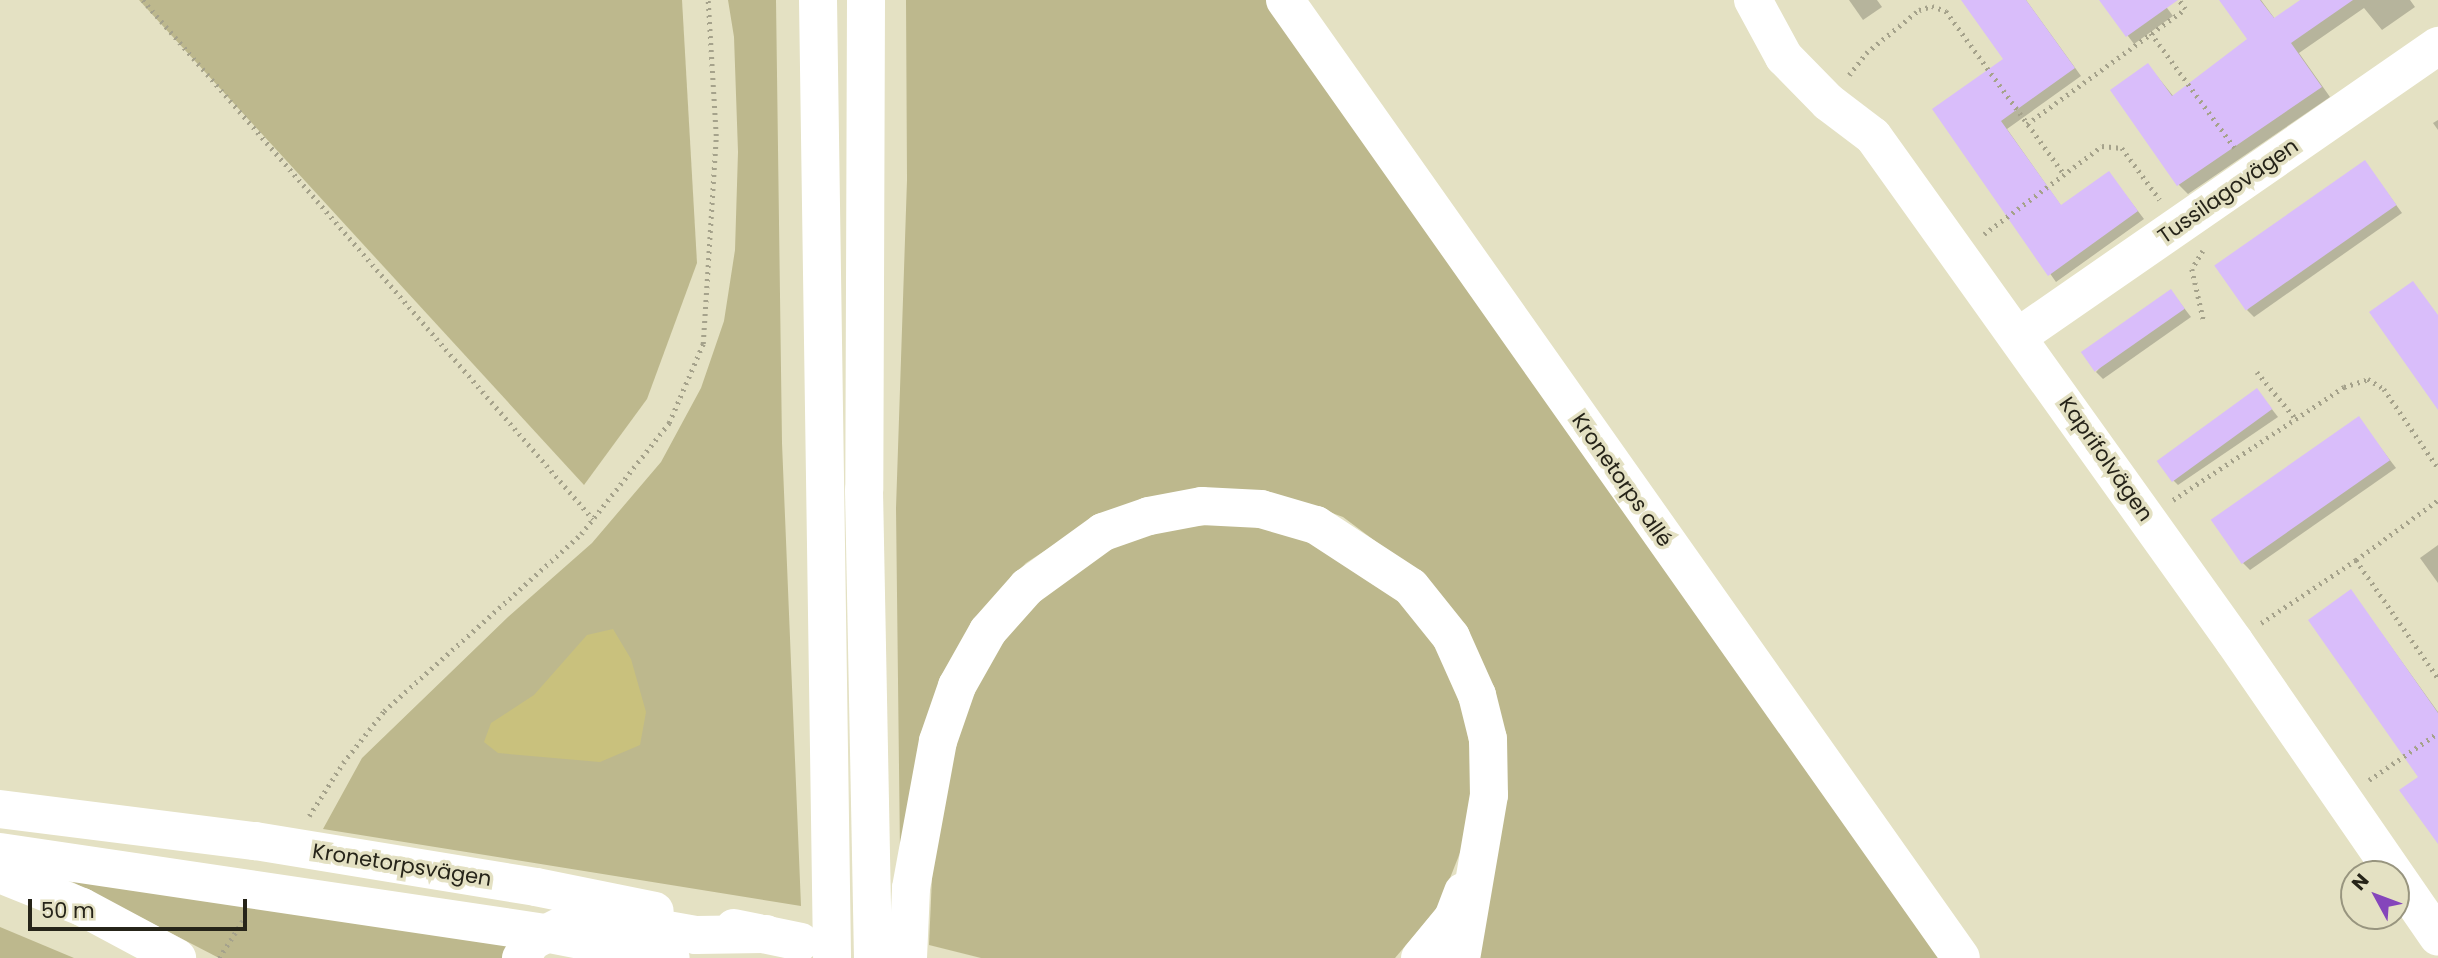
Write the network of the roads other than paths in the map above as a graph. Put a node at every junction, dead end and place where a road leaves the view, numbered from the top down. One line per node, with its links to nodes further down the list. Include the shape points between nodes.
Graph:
1 (818, 0): 13 (main road)
2 (866, 0): 16 (main road, via 864,490)
3 (1285, 0): 20 (main road, Kronetorps allé)
4 (1752, 0): 6 (main road, Kaprifolvägen, via 1784,57 1828,102 1873,135)
5 (2438, 46): 6 (main road, Tussilagovägen, via 2253,173 2192,235)
6 (2019, 336): 11 (main road, Kaprifolvägen)
7 (0, 809): 13 (main road, Kronetorpsvägen, via 255,841 537,887)
8 (0, 852): 12 (main road)
9 (1477, 858): 17 (main road, via 1489,795 1488,739 1477,695 1451,637 1411,587 1316,525 1261,509 1189,508 1103,532 1027,587 988,631 957,686 938,741 911,888); 18 (main road, via 1453,918); 19 (main road)
10 (0, 874): 14 (main road, via 82,907)
11 (2434, 918)
12 (533, 945): 13 (main road, via 569,922 611,920 696,935); 15 (main road)
13 (800, 945)
14 (177, 958)
15 (671, 958)
16 (873, 958)
17 (908, 958)
18 (1420, 958)
19 (1461, 958)
20 (1961, 958)

